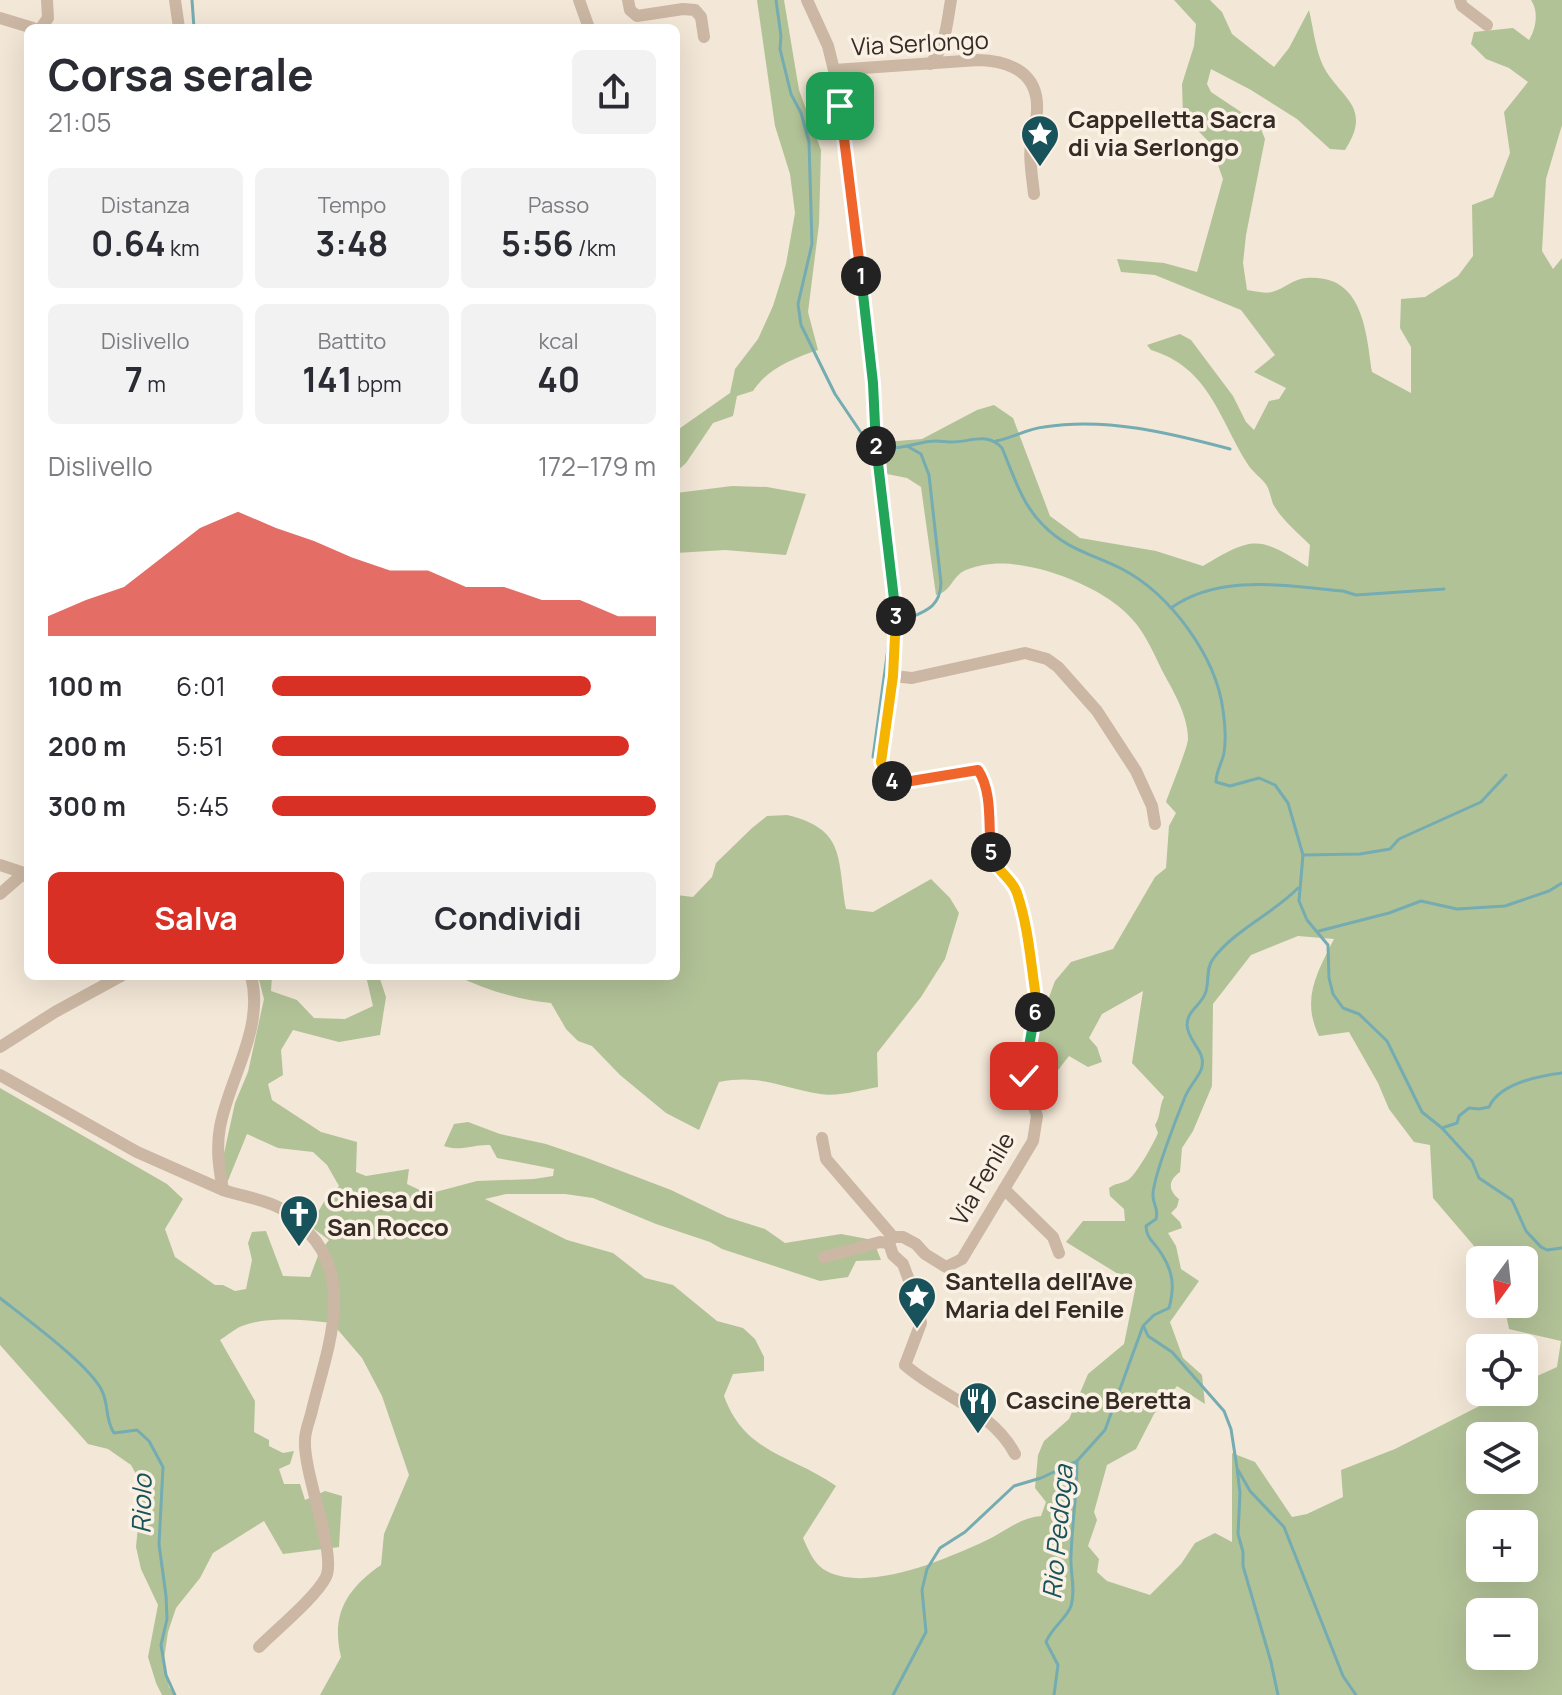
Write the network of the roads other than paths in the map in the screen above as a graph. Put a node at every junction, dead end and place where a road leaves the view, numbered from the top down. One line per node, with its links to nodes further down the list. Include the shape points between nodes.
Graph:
1 (47, 0): 9 (street)
2 (175, 0): 10 (street)
3 (579, 0): 11 (street)
4 (628, 0): 14 (street, via 637,16 695,10)
5 (807, 0): 16 (street)
6 (951, 0): 15 (street, via 943,43)
7 (1460, 0): 13 (street)
8 (0, 18): 12 (street)
9 (44, 24)
10 (178, 24)
11 (588, 24)
12 (24, 25)
13 (1487, 25)
14 (704, 37)
15 (930, 64): 16 (street, Via Serlongo); 17 (street, Via Serlongo, via 999,61 1025,75 1036,97 1030,154)
16 (834, 70): 18 (street, via 865,304 874,437 896,611)
17 (1034, 194)
18 (893, 676): 19 (street, via 912,678 1025,653 1047,659 1097,711 1136,771); 29 (street, Via Fenile, via 881,762 888,781 978,770 984,778 992,857 1016,889 1037,1004 1024,1076 1037,1116 1033,1141)
19 (1155, 824)
20 (0, 865): 21 (street)
21 (24, 875)
22 (24, 877): 23 (street)
23 (0, 894)
24 (114, 980): 26 (street)
25 (252, 980): 30 (street, via 256,1004 220,1127)
26 (0, 1047)
27 (0, 1075): 30 (street, via 137,1152)
28 (822, 1138): 31 (street, via 826,1159)
29 (1004, 1189): 31 (street, Via Fenile, via 962,1259 946,1267 903,1237); 32 (street, via 1053,1237)
30 (223, 1190): 35 (street, via 277,1206 299,1222 328,1261 335,1291 335,1315 305,1440 330,1563 313,1593)
31 (891, 1240): 33 (street); 34 (street, via 921,1323 905,1365 987,1420)
32 (1059, 1253)
33 (824, 1257)
34 (1015, 1454)
35 (259, 1647)

